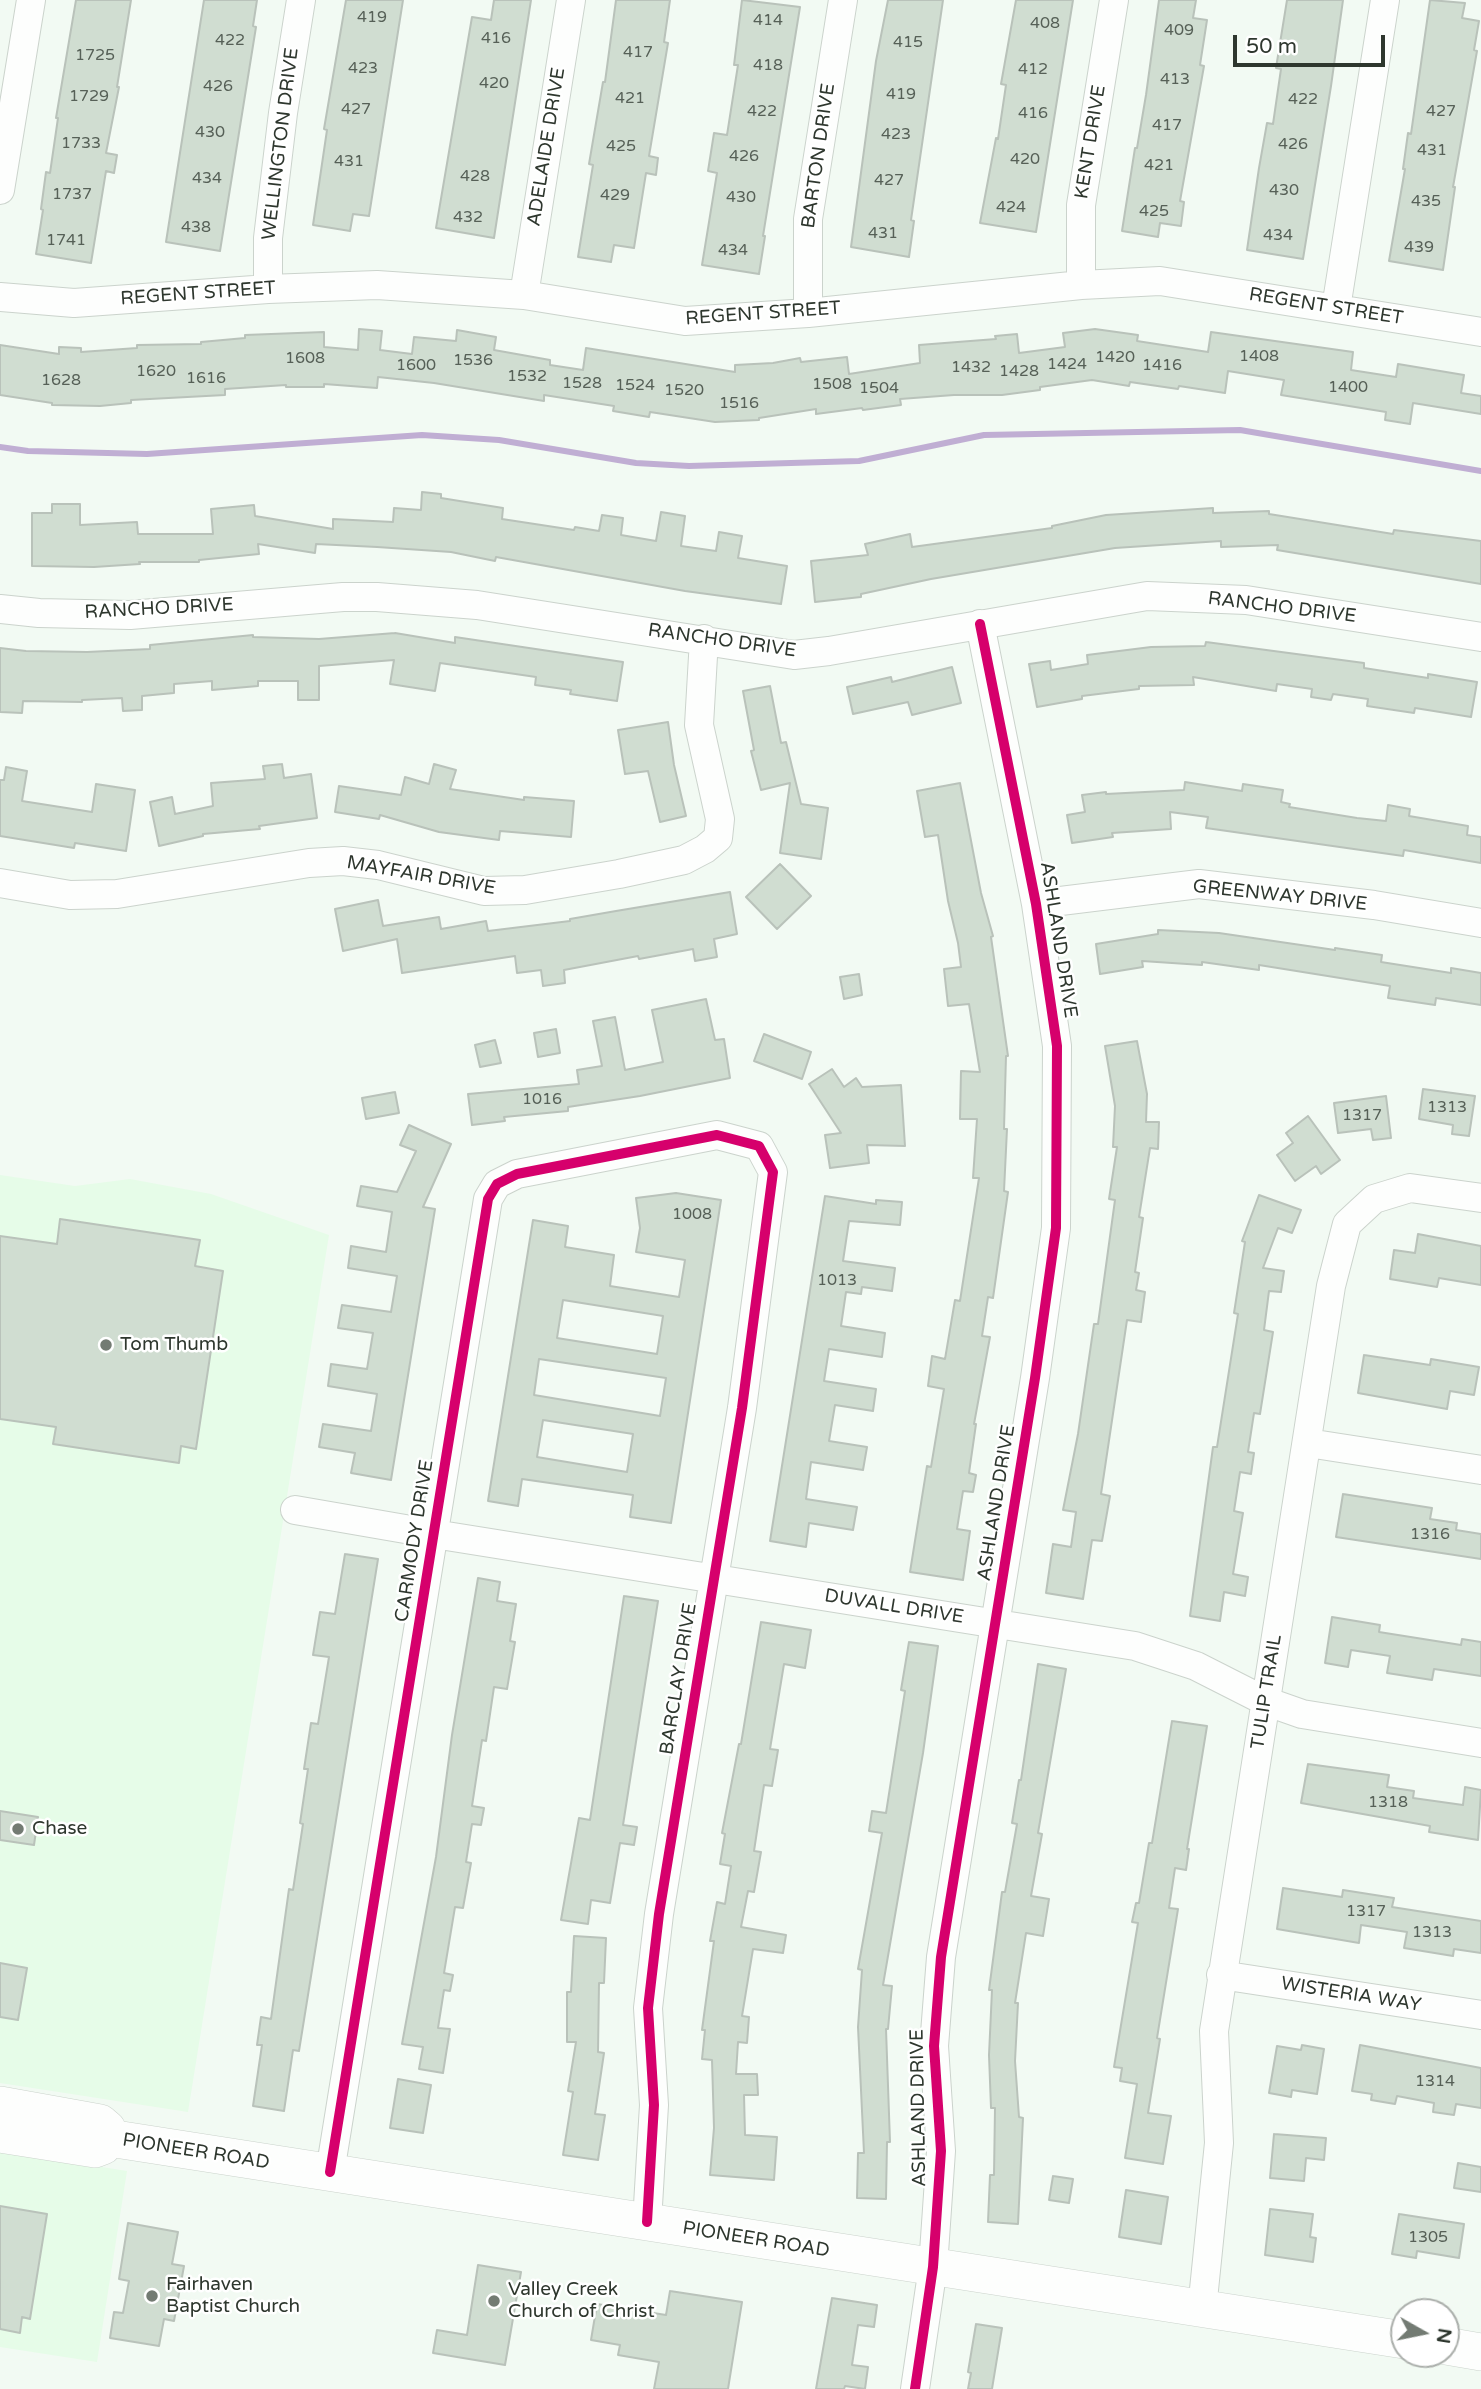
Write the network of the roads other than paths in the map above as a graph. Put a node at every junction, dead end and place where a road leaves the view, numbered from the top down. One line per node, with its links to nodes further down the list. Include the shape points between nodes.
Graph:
1 (31, 0): 7 (street)
2 (301, 0): 9 (street, WELLINGTON DRIVE, via 268,238)
3 (571, 0): 10 (street, ADELAIDE DRIVE)
4 (843, 0): 13 (street, BARTON DRIVE, via 808,219)
5 (1114, 0): 8 (street, KENT DRIVE, via 1081,205)
6 (1385, 0): 12 (street)
7 (0, 190)
8 (1082, 285): 12 (street, REGENT STREET, via 1160,281); 13 (street, REGENT STREET)
9 (268, 289): 10 (street, REGENT STREET, via 377,285); 11 (street, REGENT STREET, via 74,303)
10 (524, 295): 13 (street, REGENT STREET, via 685,321)
11 (0, 297)
12 (1336, 308): 14 (street, REGENT STREET)
13 (808, 313)
14 (1481, 332)
15 (0, 609): 18 (street, RANCHO DRIVE, via 130,615 377,597 477,605)
16 (980, 624): 17 (street, RANCHO DRIVE, via 1147,596 1246,600); 18 (street, RANCHO DRIVE, via 794,655); 20 (street, ASHLAND DRIVE)
17 (1481, 637)
18 (704, 639): 19 (street, MAYFAIR DRIVE, via 699,725 720,819 718,838 684,860 606,877 498,891 343,861 117,894 70,895)
19 (0, 883)
20 (1036, 904): 21 (street, GREENWAY DRIVE, via 1199,884); 29 (street, ASHLAND DRIVE, via 1056,1046 1056,1228)
21 (1481, 923)
22 (759, 1146): 27 (street, CARMODY DRIVE, via 717,1135 517,1174 497,1184 488,1199); 28 (street, BARCLAY DRIVE, via 773,1172 742,1408)
23 (1481, 1198): 24 (street, TULIP TRAIL, via 1410,1188 1374,1199 1347,1224 1331,1286)
24 (1308, 1443): 25 (street); 30 (street, TULIP TRAIL)
25 (1481, 1469)
26 (295, 1510): 27 (street, DUVALL DRIVE)
27 (434, 1534): 28 (street, DUVALL DRIVE); 37 (street, CARMODY DRIVE)
28 (713, 1578): 29 (street, DUVALL DRIVE); 38 (street, BARCLAY DRIVE, via 648,2008 654,2105)
29 (996, 1623): 30 (street, DUVALL DRIVE, via 1135,1646 1196,1666); 39 (street, ASHLAND DRIVE, via 941,1957 934,2046 941,2151)
30 (1265, 1702): 31 (street, DUVALL DRIVE, via 1302,1714); 32 (street, TULIP TRAIL)
31 (1481, 1743)
32 (1221, 1975): 33 (street, WISTERIA WAY); 40 (street, TULIP TRAIL, via 1214,2031 1219,2143)
33 (1481, 2015)
34 (0, 2105): 36 (main road, PIONEER ROAD, via 100,2123)
35 (0, 2134): 36 (main road, PIONEER ROAD, via 95,2148)
36 (109, 2138): 37 (main road, PIONEER ROAD)
37 (330, 2172): 38 (main road, PIONEER ROAD)
38 (646, 2222): 39 (main road, PIONEER ROAD)
39 (933, 2267): 40 (main road, PIONEER ROAD); 44 (street, ASHLAND DRIVE)
40 (1202, 2309): 41 (main road, PIONEER ROAD)
41 (1390, 2338)
42 (1460, 2348): 43 (main road)
43 (1481, 2352)
44 (915, 2389)

